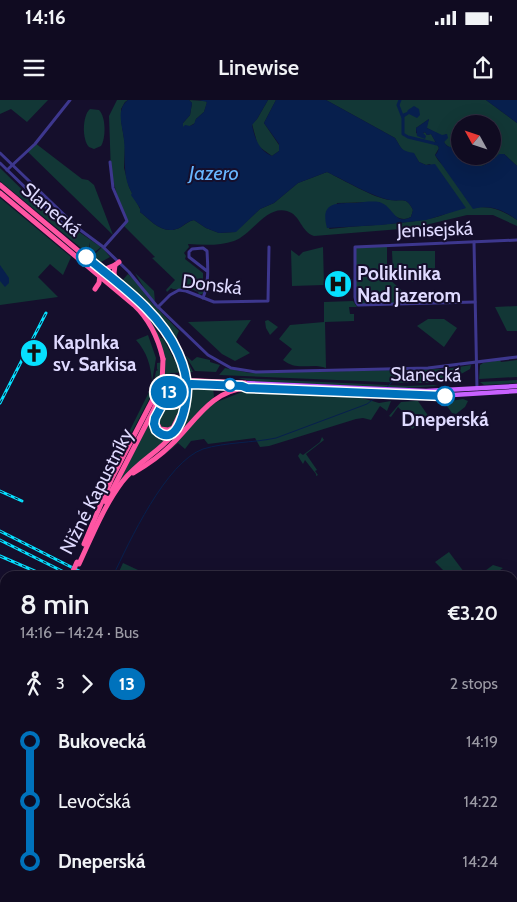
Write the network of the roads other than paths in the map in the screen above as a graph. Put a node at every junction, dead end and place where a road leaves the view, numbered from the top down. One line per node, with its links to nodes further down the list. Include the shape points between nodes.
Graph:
1 (70, 100): 5 (street)
2 (0, 153): 5 (street)
3 (110, 162): 12 (street, via 113,188 127,222)
4 (0, 163): 6 (street)
5 (13, 165): 6 (street); 9 (street)
6 (7, 170): 9 (street, via 65,226)
7 (0, 185): 16 (highway, Slanecká)
8 (0, 193): 16 (highway, Slanecká)
9 (79, 229): 12 (street)
10 (517, 240): 11 (street, Jenisejská)
11 (474, 242): 20 (street); 20 (street, Jenisejská, via 355,247 356,302 359,305)
12 (104, 247): 14 (street)
13 (268, 247): 19 (street, Donská, via 268,302 219,302)
14 (117, 264): 16 (highway); 18 (highway); 21 (street, via 138,281)
15 (207, 271): 15 (street, via 207,250 192,249 189,257); 19 (street)
16 (101, 273): 17 (highway, Slanecká); 17 (highway, via 95,289); 18 (highway, Slanecká)
17 (108, 282): 22 (highway, Slanecká)
18 (116, 282): 24 (highway, Slanecká, via 158,322 171,340)
19 (203, 298): 21 (street, Donská, via 179,290)
20 (475, 302): 25 (street)
21 (158, 307): 25 (street, via 208,355 241,371 406,369)
22 (139, 309): 24 (highway, via 162,332); 36 (highway, Nižné Kapustníky, bridge, via 153,330 162,359 162,384 155,407)
23 (517, 357): 25 (street)
24 (179, 360): 32 (highway, bridge)
25 (476, 362): 30 (street)
26 (188, 380): 27 (highway); 28 (highway); 36 (highway, via 169,381 156,394 112,478)
27 (180, 385): 28 (highway); 33 (highway, via 169,392)
28 (246, 385): 30 (main road, Slanecká); 30 (main road, Slanecká, via 436,396); 35 (highway, via 213,400 170,447)
29 (517, 386): 30 (main road, Slanecká)
30 (477, 391): 31 (main road, Slanecká)
31 (517, 391)
32 (185, 400): 33 (highway, via 171,429 160,429); 34 (highway)
33 (155, 418): 34 (highway, via 154,428 163,434 169,434)
34 (179, 425): 35 (highway, via 166,442)
35 (128, 475): 37 (highway, Nižné Kapustníky, via 115,492)
36 (84, 544): 37 (highway, Nižné Kapustníky)
37 (78, 563): 38 (highway, Nižné Kapustníky, bridge)
38 (74, 571)

